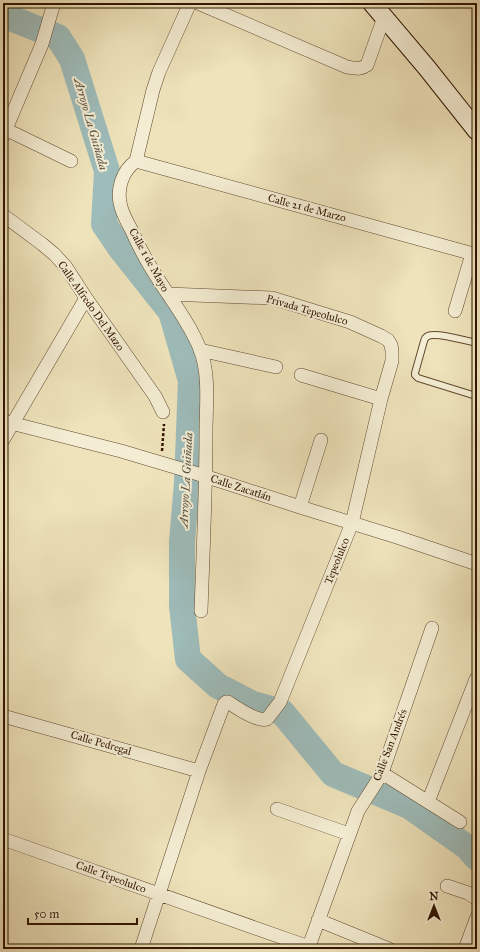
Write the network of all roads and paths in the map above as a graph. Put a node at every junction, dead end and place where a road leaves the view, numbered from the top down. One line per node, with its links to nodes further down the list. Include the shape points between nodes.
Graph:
1 (54, 3): 6 (street, via 42,44)
2 (190, 3): 9 (street, Calle 1 de Mayo, via 155,84)
3 (198, 3): 5 (street, via 357,69 367,65)
4 (372, 3): 5 (main road)
5 (384, 17): 7 (main road)
6 (4, 131): 8 (street)
7 (477, 131)
8 (71, 161)
9 (136, 161): 11 (street, Calle 21 de Marzo); 12 (street, Calle 1 de Mayo, via 124,173 121,184 121,207 139,246)
10 (3, 216): 13 (street, Calle Alfredo Del Mazo, via 28,232 54,254 66,267)
11 (475, 255): 14 (street)
12 (168, 294): 16 (street, Privada Tepeolulco, via 272,298 350,322 381,336); 17 (street, Calle 1 de Mayo, via 188,323)
13 (86, 298): 22 (street, Calle Alfredo Del Mazo, via 155,396); 23 (street)
14 (455, 310)
15 (477, 343): 20 (lane, via 436,335 428,336 425,338 415,373 418,378)
16 (391, 345): 21 (street, Tepeolulco, via 392,361)
17 (200, 350): 18 (street); 27 (street, Calle 1 de Mayo, via 205,365 206,385)
18 (276, 367)
19 (301, 375): 21 (street)
20 (476, 396)
21 (381, 399): 29 (street, Tepeolulco)
22 (163, 412): 26 (path)
23 (8, 422): 24 (street); 26 (street, Calle Zacatlán)
24 (3, 440)
25 (321, 440): 28 (street)
26 (166, 464): 27 (street, Calle Zacatlán)
27 (201, 474): 28 (street, Calle Zacatlán); 31 (street, Calle 1 de Mayo)
28 (300, 507): 29 (street, Calle Zacatlán)
29 (352, 523): 30 (street, Calle Zacatlán); 35 (street, Tepeolulco, via 280,702 267,719 260,720 226,702)
30 (477, 564)
31 (201, 611)
32 (432, 628): 36 (street, Calle San Andrés)
33 (476, 679): 37 (street)
34 (3, 716): 35 (street, Calle Pedregal)
35 (199, 771): 43 (street)
36 (379, 778): 37 (street); 40 (street, Calle San Andrés, via 362,803)
37 (428, 802): 39 (street)
38 (277, 809): 40 (street)
39 (460, 822)
40 (349, 834): 46 (street, Calle San Andrés)
41 (3, 839): 43 (street, Calle Tepeolulco)
42 (447, 886): 44 (street)
43 (158, 894): 47 (street, Calle Tepeolulco); 48 (street)
44 (477, 899)
45 (477, 917): 50 (street)
46 (318, 920): 47 (street, Calle San Andrés); 49 (street)
47 (309, 948)
48 (141, 949)
49 (389, 949)
50 (465, 949)

